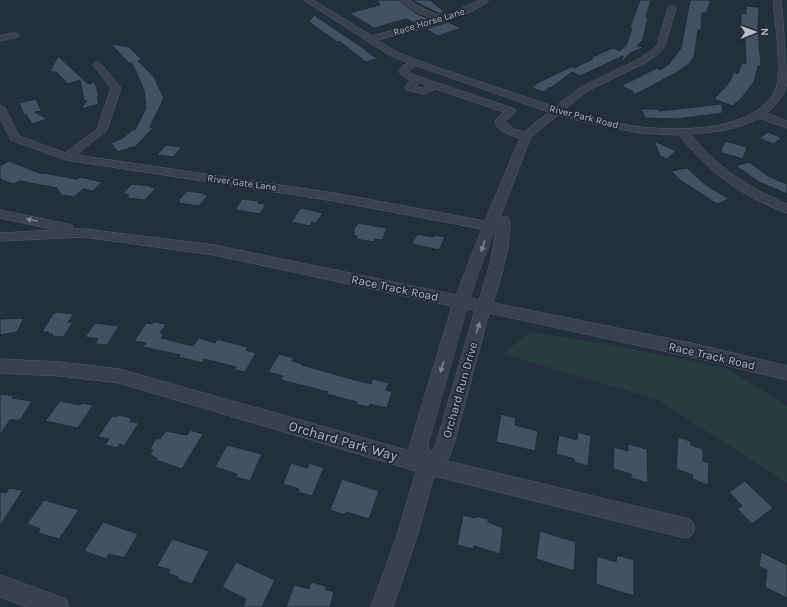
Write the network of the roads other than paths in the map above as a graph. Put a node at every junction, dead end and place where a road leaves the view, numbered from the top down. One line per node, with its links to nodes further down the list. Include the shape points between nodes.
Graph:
1 (308, 0): 9 (street, River Park Road)
2 (404, 0): 6 (street, via 421,11)
3 (485, 0): 6 (street, Race Horse Lane, via 461,13)
4 (777, 0): 14 (street, River Park Road, via 784,73 781,87 772,104)
5 (672, 8): 13 (street, via 661,46 655,52 584,89)
6 (442, 19): 9 (street, Race Horse Lane)
7 (15, 35): 8 (street)
8 (0, 39)
9 (371, 39): 10 (street, River Park Road, via 394,54)
10 (416, 63): 13 (street, River Park Road); 17 (street, via 404,72 420,80 511,111 500,121 501,125)
11 (97, 64): 18 (street, via 116,88 102,130)
12 (0, 108): 18 (street, River Gate Lane, via 15,138)
13 (556, 111): 16 (street, River Park Road, via 642,130); 17 (street)
14 (758, 114): 15 (street); 16 (street, River Park Road, via 746,121 722,128)
15 (787, 125)
16 (682, 132): 20 (street, via 700,155 719,172 744,189)
17 (526, 136): 19 (street, Orchard Run Drive)
18 (66, 157): 22 (street, River Gate Lane, via 334,197)
19 (503, 197): 22 (street, Orchard Run Drive); 23 (street, Orchard Run Drive)
20 (787, 209)
21 (0, 214): 24 (street, one-way to 21)
22 (489, 227): 23 (street, River Gate Lane); 26 (street, Orchard Run Drive, one-way to 26)
23 (503, 229): 27 (street, Orchard Run Drive, via 493,282)
24 (84, 233): 25 (street, Race Track Road); 26 (street, Race Track Road, via 214,250)
25 (0, 237)
26 (461, 302): 27 (street, Race Track Road); 30 (street, Orchard Run Drive, one-way to 30, via 419,444 420,453)
27 (485, 307): 29 (street, Race Track Road); 30 (street, Orchard Run Drive, one-way to 27, via 433,464 443,450)
28 (0, 366): 30 (street, Orchard Park Way, via 88,370 119,376)
29 (787, 373)
30 (427, 465): 31 (street, Orchard Park Way); 34 (street, via 407,536)
31 (685, 528)
32 (0, 586): 33 (street)
33 (58, 607)
34 (382, 607)

